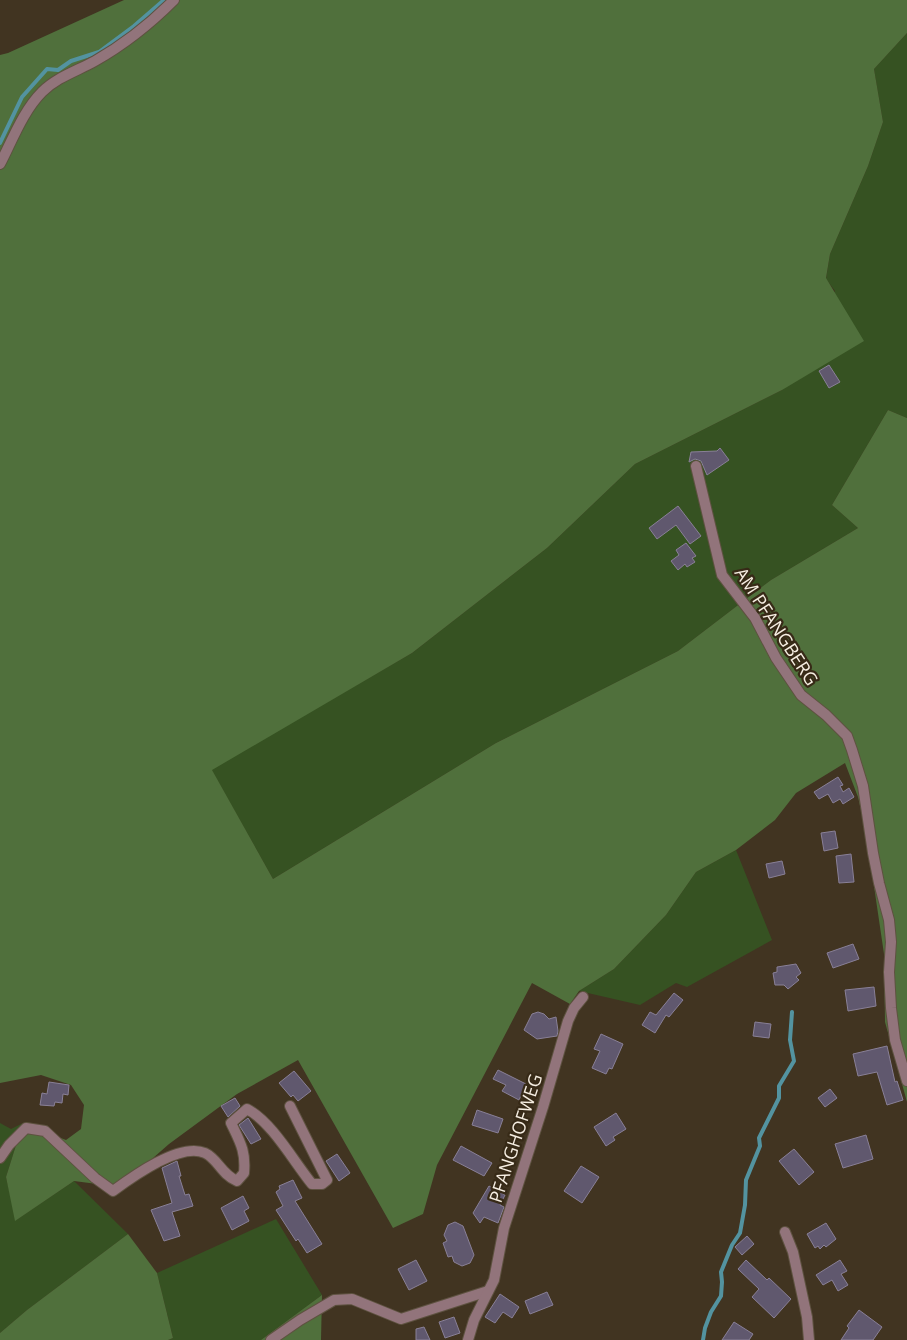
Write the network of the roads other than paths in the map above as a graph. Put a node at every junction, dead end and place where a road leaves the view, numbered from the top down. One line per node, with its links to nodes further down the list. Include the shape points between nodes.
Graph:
1 (174, 0): 2 (street, via 129,40 53,82 42,92)
2 (0, 164)
3 (696, 466): 5 (street, AM PFANGBERG, via 722,575 755,618 801,695 847,736 852,750 863,786 874,860 889,920 891,1008 895,1040)
4 (583, 997): 9 (street, PFANGHOFWEG, via 568,1021 504,1228 494,1280)
5 (907, 1081)
6 (290, 1106): 7 (street, via 327,1180 322,1184 312,1184 275,1135 255,1113 247,1109 231,1123 243,1147 245,1160 244,1173 236,1180 227,1177 204,1153 192,1152 178,1154 145,1168 113,1191 45,1131 26,1128)
7 (0, 1158)
8 (785, 1232): 12 (street, via 793,1252)
9 (488, 1291): 10 (street, via 401,1319 352,1299 334,1300); 11 (street, PFANGHOFWEG)
10 (271, 1340)
11 (468, 1340)
12 (809, 1340)

